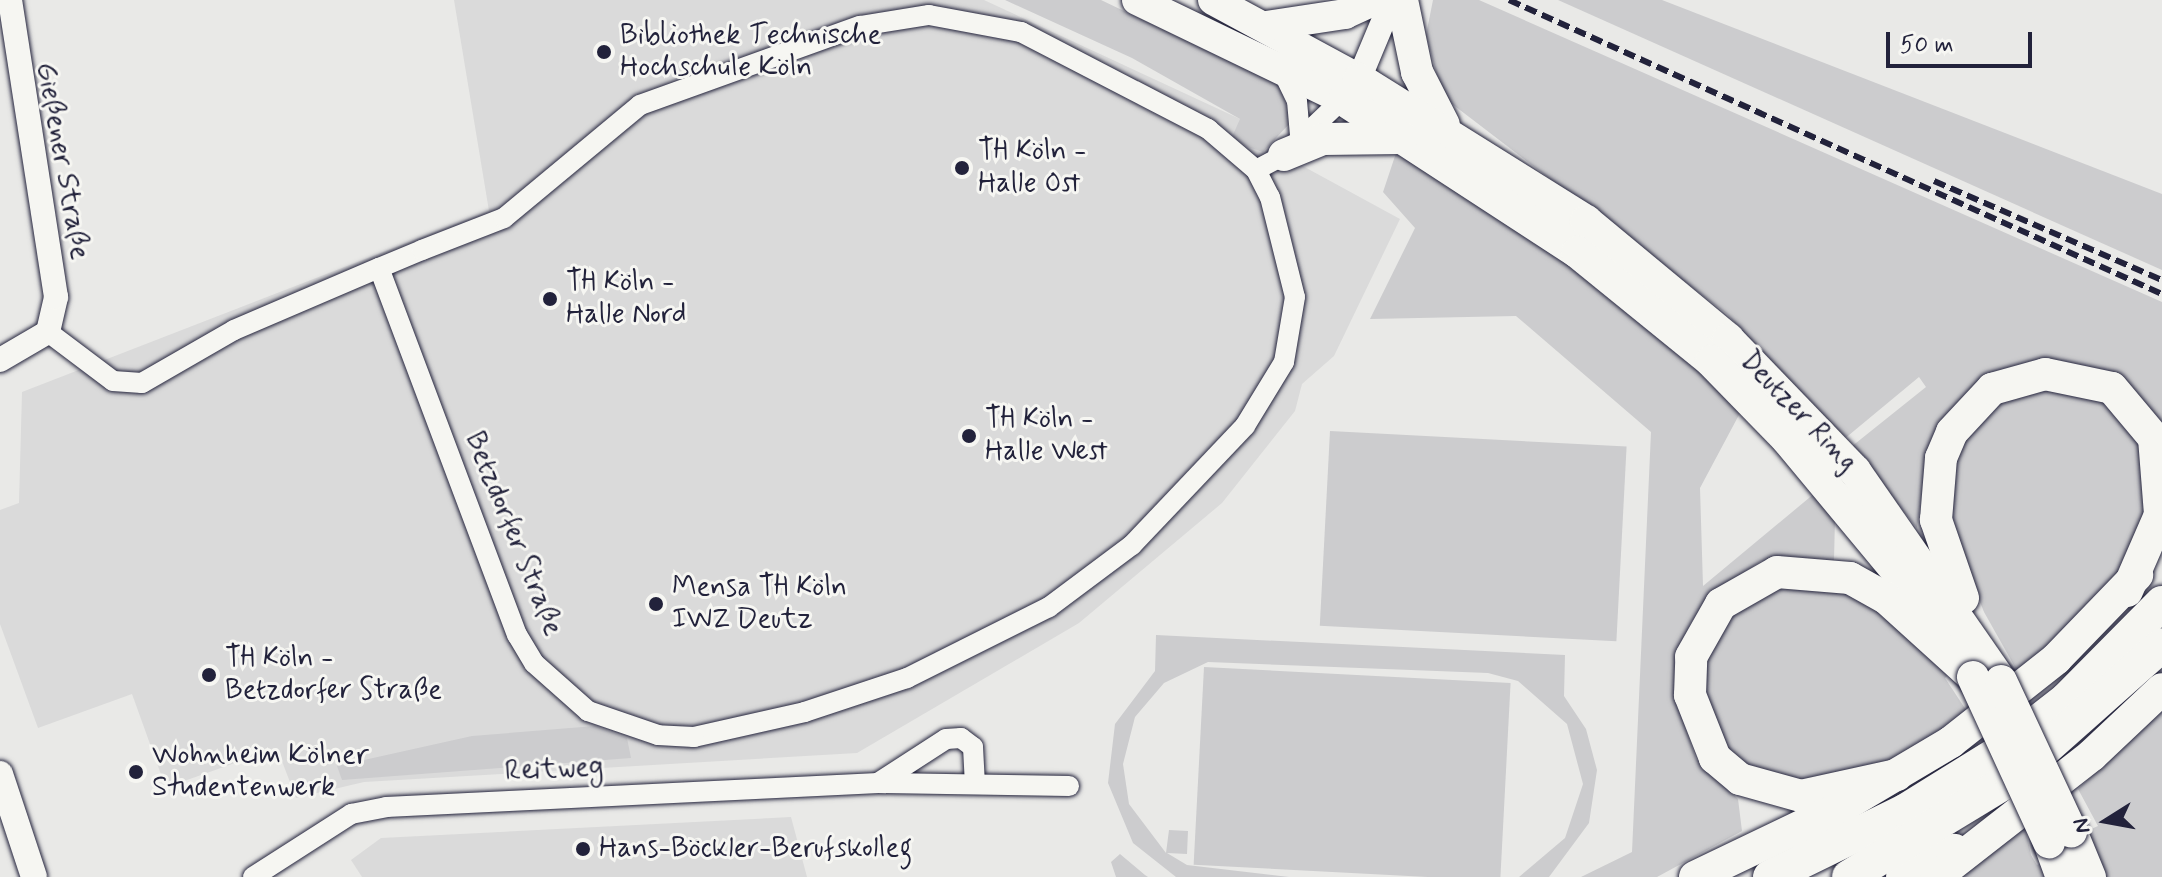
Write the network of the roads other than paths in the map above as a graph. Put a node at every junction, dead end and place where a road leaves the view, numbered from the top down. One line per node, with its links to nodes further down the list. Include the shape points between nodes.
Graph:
1 (10, 0): 15 (street, Gießener Straße, via 56,297)
2 (1137, 0): 8 (main road, Deutzer Ring)
3 (1213, 0): 7 (main road, Deutzer Ring)
4 (1375, 0): 7 (main road, via 1332,17)
5 (1392, 0): 9 (street)
6 (1402, 0): 10 (highway, via 1417,72)
7 (1266, 26): 9 (main road, Deutzer Ring)
8 (1282, 70): 9 (main road, Deutzer Ring); 12 (street, via 1297,101)
9 (1351, 90): 10 (highway, Deutzer Ring); 11 (highway, Deutzer Ring); 12 (street)
10 (1445, 128): 17 (highway, Deutzer Ring, via 1642,262)
11 (1406, 138): 12 (highway, via 1345,136); 17 (highway, Deutzer Ring, via 1628,291)
12 (1292, 145): 13 (street)
13 (1256, 170): 14 (street, Betzdorfer Straße, via 1208,129 1021,32 960,16 886,19 640,105 504,218); 14 (street, Betzdorfer Straße, via 1276,211 1295,297 1284,362 1208,471 1132,545 1049,607 988,641 805,712 694,737 658,735 588,711 534,663 517,635)
14 (379, 268): 15 (street, Betzdorfer Straße, via 220,339 142,383 113,381)
15 (48, 332): 16 (street)
16 (0, 360)
17 (1810, 442): 22 (highway, Deutzer Ring, via 1844,481 1945,629)
18 (2162, 540): 19 (highway)
19 (2127, 591): 22 (highway, via 2160,515 2154,438 2112,388 2068,374 2019,377 1992,389 1958,423 1936,488 1944,554); 25 (highway, via 2056,659)
20 (2162, 603): 34 (highway, via 2029,731 1905,811)
21 (2162, 645): 35 (highway, via 2012,778)
22 (1981, 664): 25 (highway, via 1850,578 1777,572 1721,604 1691,657 1690,695 1715,758 1740,779 1801,796); 30 (highway, Deutzer Ring, bridge)
23 (2162, 689): 29 (highway)
24 (0, 774): 31 (main road)
25 (1897, 775): 33 (highway)
26 (975, 781): 27 (street, Reitweg); 27 (street, via 973,747 961,738 946,739); 28 (street, Reitweg)
27 (878, 783): 32 (street, Reitweg, via 386,807 351,814)
28 (1069, 786)
29 (2017, 817): 36 (highway); 37 (highway)
30 (2060, 837): 38 (highway, Deutzer Ring); 39 (highway, Deutzer Ring)
31 (34, 877)
32 (253, 877)
33 (1695, 877)
34 (1770, 877)
35 (1849, 877)
36 (1902, 877)
37 (1936, 877)
38 (2062, 877)
39 (2090, 877)

